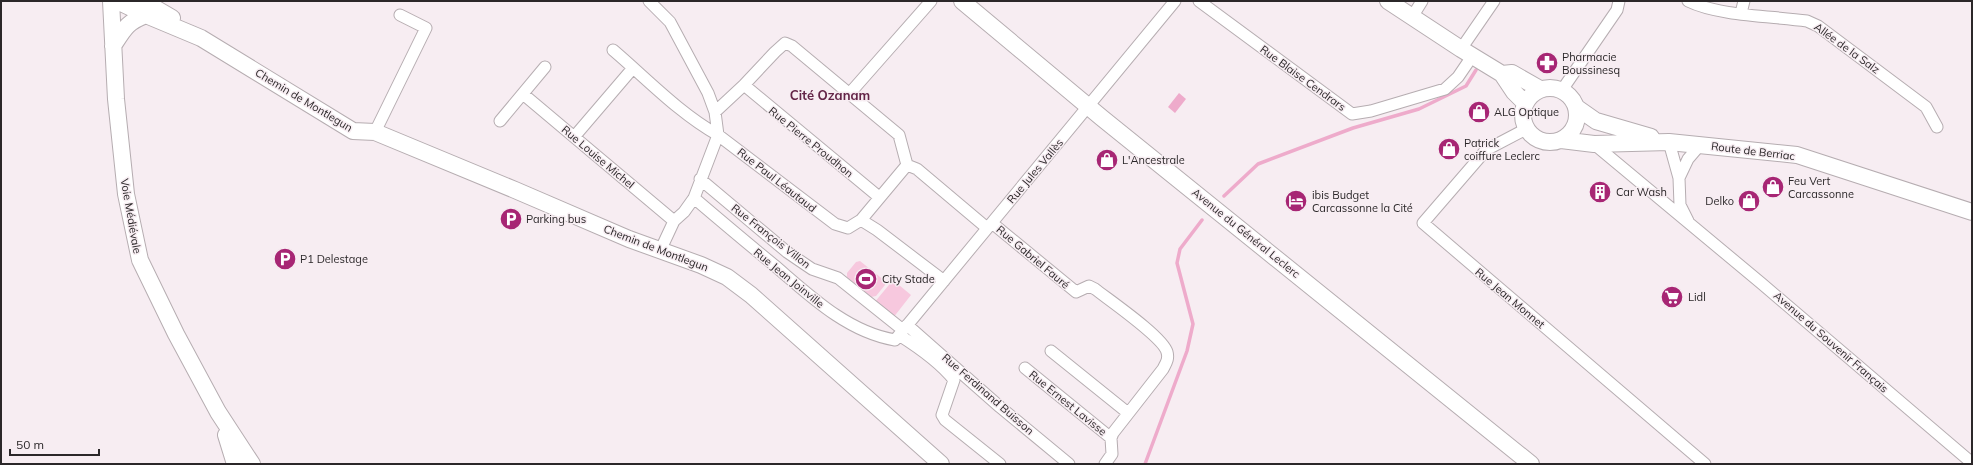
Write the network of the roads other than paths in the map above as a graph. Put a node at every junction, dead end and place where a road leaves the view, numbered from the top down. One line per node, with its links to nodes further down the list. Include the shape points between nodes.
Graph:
1 (111, 1): 18 (main road, Voie Médiévale)
2 (117, 1): 14 (main road, Chemin de Montlegun)
3 (649, 1): 32 (street, via 670,22 708,93)
4 (931, 1): 27 (street)
5 (962, 1): 30 (main road, Avenue du Général Leclerc)
6 (1175, 1): 30 (street, Rue Jules Vallès)
7 (1199, 1): 20 (street, Rue Blaise Cendrars, via 1352,114 1371,111 1445,89 1458,77)
8 (1388, 1): 17 (main road)
9 (1422, 1): 17 (street)
10 (1494, 1): 20 (street)
11 (1619, 1): 26 (street, via 1617,10)
12 (1688, 1): 15 (street, Allée de la Salz, via 1697,6)
13 (1744, 1): 15 (street)
14 (144, 8): 18 (main road, via 126,26); 36 (main road, Chemin de Montlegun, via 201,38 354,131)
15 (1741, 13): 34 (street, Allée de la Salz, via 1806,21 1818,26 1926,107)
16 (400, 15): 36 (street, via 426,28)
17 (1412, 17): 20 (main road)
18 (114, 46): 58 (main road, Voie Médiévale, via 116,99 126,194 140,260)
19 (613, 50): 22 (street, Rue Paul Léautaud)
20 (1467, 52): 23 (main road)
21 (545, 66): 28 (street)
22 (633, 68): 37 (street, Rue Paul Léautaud, via 685,112); 38 (street)
23 (1502, 74): 25 (main road, via 1512,73); 29 (main road)
24 (744, 85): 27 (street, via 785,43); 32 (street); 46 (street, Rue Pierre Proudhon)
25 (1540, 89): 26 (main road, via 1552,87); 29 (main road)
26 (1562, 90): 31 (main road, via 1573,100)
27 (850, 93): 43 (street, via 899,135)
28 (523, 94): 33 (street); 38 (street, Rue Louise Michel)
29 (1525, 103): 35 (main road, via 1523,120)
30 (1088, 106): 52 (street, Rue Jules Vallès); 68 (main road, Avenue du Général Leclerc)
31 (1576, 107): 39 (main road, via 1575,127); 40 (main road, Route de Berriac, via 1596,121)
32 (715, 112): 37 (street)
33 (500, 121)
34 (1937, 127)
35 (1526, 129): 39 (main road, via 1541,141); 69 (street, Rue Jean Monnet, via 1486,150 1423,223)
36 (375, 132): 53 (main road, Chemin de Montlegun)
37 (718, 135): 45 (street); 49 (street, Rue Paul Léautaud, via 835,224 848,228)
38 (574, 137): 50 (street, Rue Louise Michel)
39 (1561, 140): 41 (main road, Route de Berriac)
40 (1669, 142): 41 (main road, Route de Berriac); 42 (main road, Route de Berriac); 44 (street, Avenue du Souvenir Français)
41 (1594, 144): 51 (street, Avenue du Souvenir Français)
42 (1700, 145): 44 (street, Avenue du Souvenir Français, via 1688,159); 48 (main road, Route de Berriac, via 1797,155)
43 (907, 165): 46 (street); 52 (street, Rue Gabriel Fauré, via 917,169 968,212)
44 (1679, 178): 51 (street, Avenue du Souvenir Français, via 1680,205)
45 (700, 179): 47 (street); 55 (street, Rue François Villon, via 787,252 812,269 838,278)
46 (879, 197): 49 (street)
47 (694, 198): 50 (street); 55 (street, Rue Jean Joinville, via 839,318 881,338)
48 (1972, 212)
49 (861, 220): 54 (street)
50 (674, 221): 53 (street)
51 (1689, 224): 61 (street, Avenue du Souvenir Français)
52 (990, 225): 54 (street, Rue Jules Vallès); 59 (street, Rue Gabriel Fauré, via 1076,292 1089,286 1095,289 1152,334 1167,350 1168,358 1163,369)
53 (660, 251): 64 (main road, Chemin de Montlegun, via 727,277 751,295)
54 (944, 281): 55 (street, Rue Jules Vallès)
55 (901, 333): 65 (street, via 948,372 954,380 942,415 945,420); 66 (street, Rue Ferdinand Buisson, via 1000,407)
56 (1051, 351): 59 (street)
57 (1025, 368): 60 (street, Rue Ernest Lavisse)
58 (218, 412): 62 (main road); 63 (main road)
59 (1128, 413): 60 (street)
60 (1111, 438): 67 (street, via 1112,454)
61 (1972, 463)
62 (235, 464)
63 (252, 464)
64 (941, 464)
65 (1000, 464)
66 (1069, 464)
67 (1105, 464)
68 (1531, 464)
69 (1705, 464)

